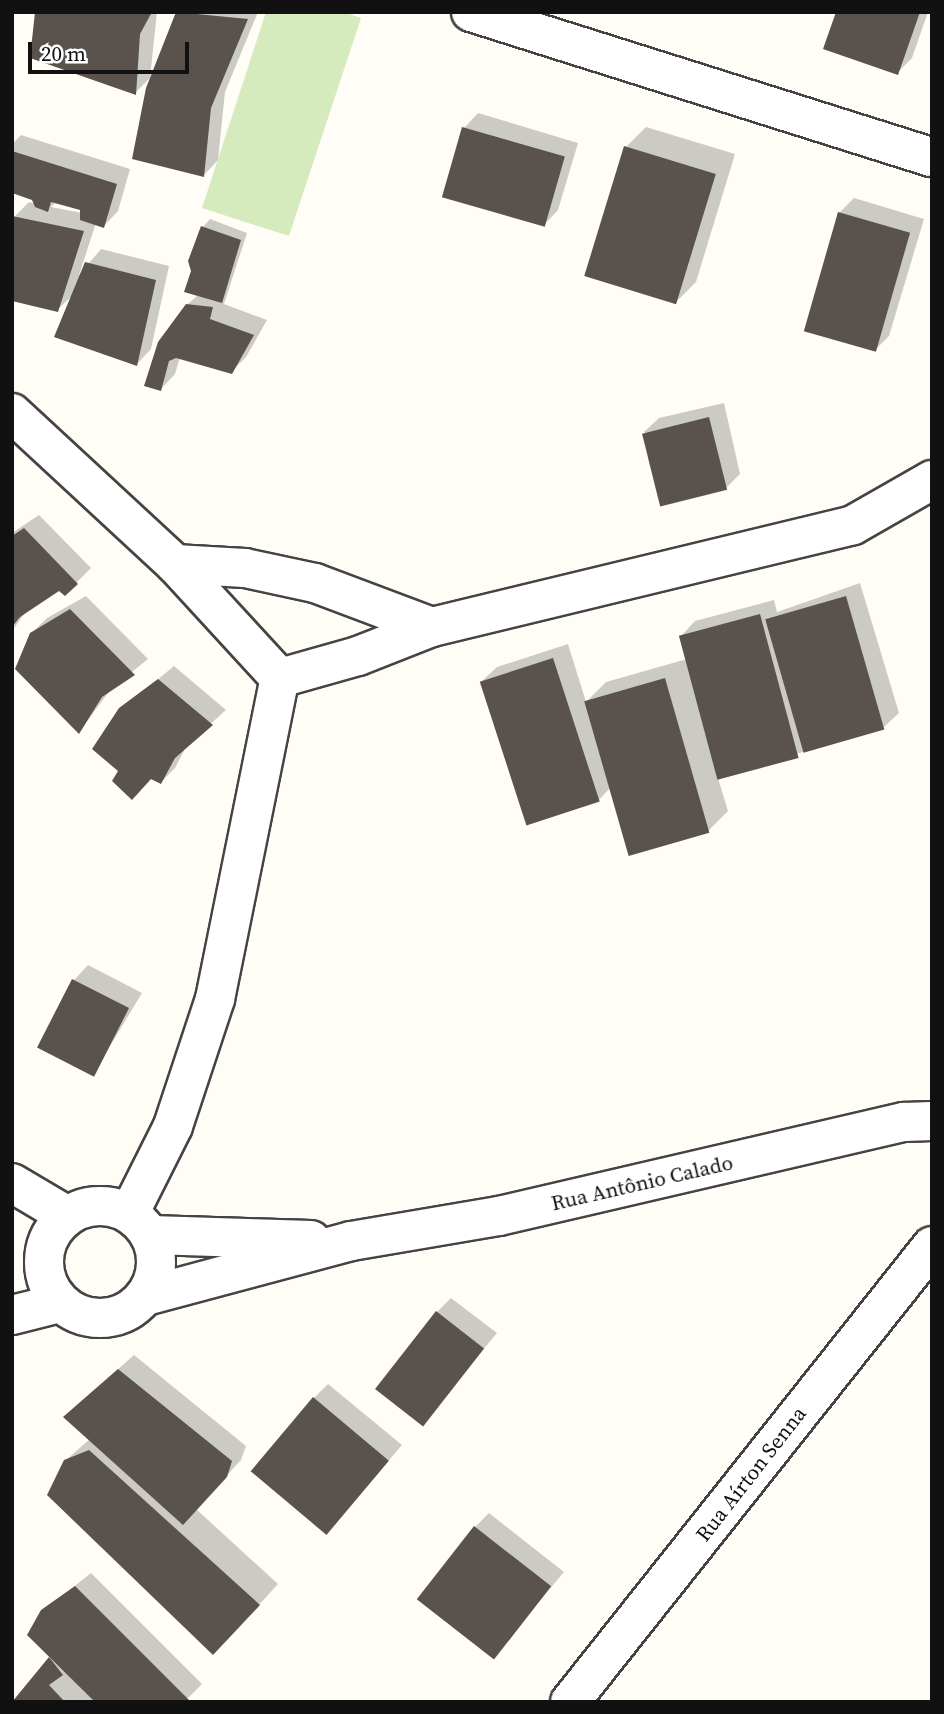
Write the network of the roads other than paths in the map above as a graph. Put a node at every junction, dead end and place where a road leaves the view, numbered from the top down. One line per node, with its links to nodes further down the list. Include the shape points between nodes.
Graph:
1 (471, 12): 2 (street)
2 (932, 157)
3 (12, 413): 5 (street)
4 (932, 480): 6 (street, via 853,525)
5 (174, 564): 6 (street, via 245,568 315,583); 7 (street)
6 (432, 627): 7 (street, via 358,656)
7 (280, 678): 11 (street, via 215,999)
8 (932, 1121): 12 (street, Rua Antônio Calado, via 904,1122 499,1216)
9 (12, 1184): 14 (street)
10 (12, 1198): 14 (street)
11 (141, 1223): 12 (street, Rua Antônio Calado); 14 (street, via 98,1204); 15 (street, via 158,1266)
12 (351, 1241): 15 (street, Rua Antônio Calado)
13 (932, 1246): 18 (street, Rua Aírton Senna)
14 (54, 1259): 15 (street, via 89,1318 121,1316); 16 (street); 17 (street)
15 (146, 1296)
16 (12, 1303)
17 (12, 1315)
18 (570, 1702)

